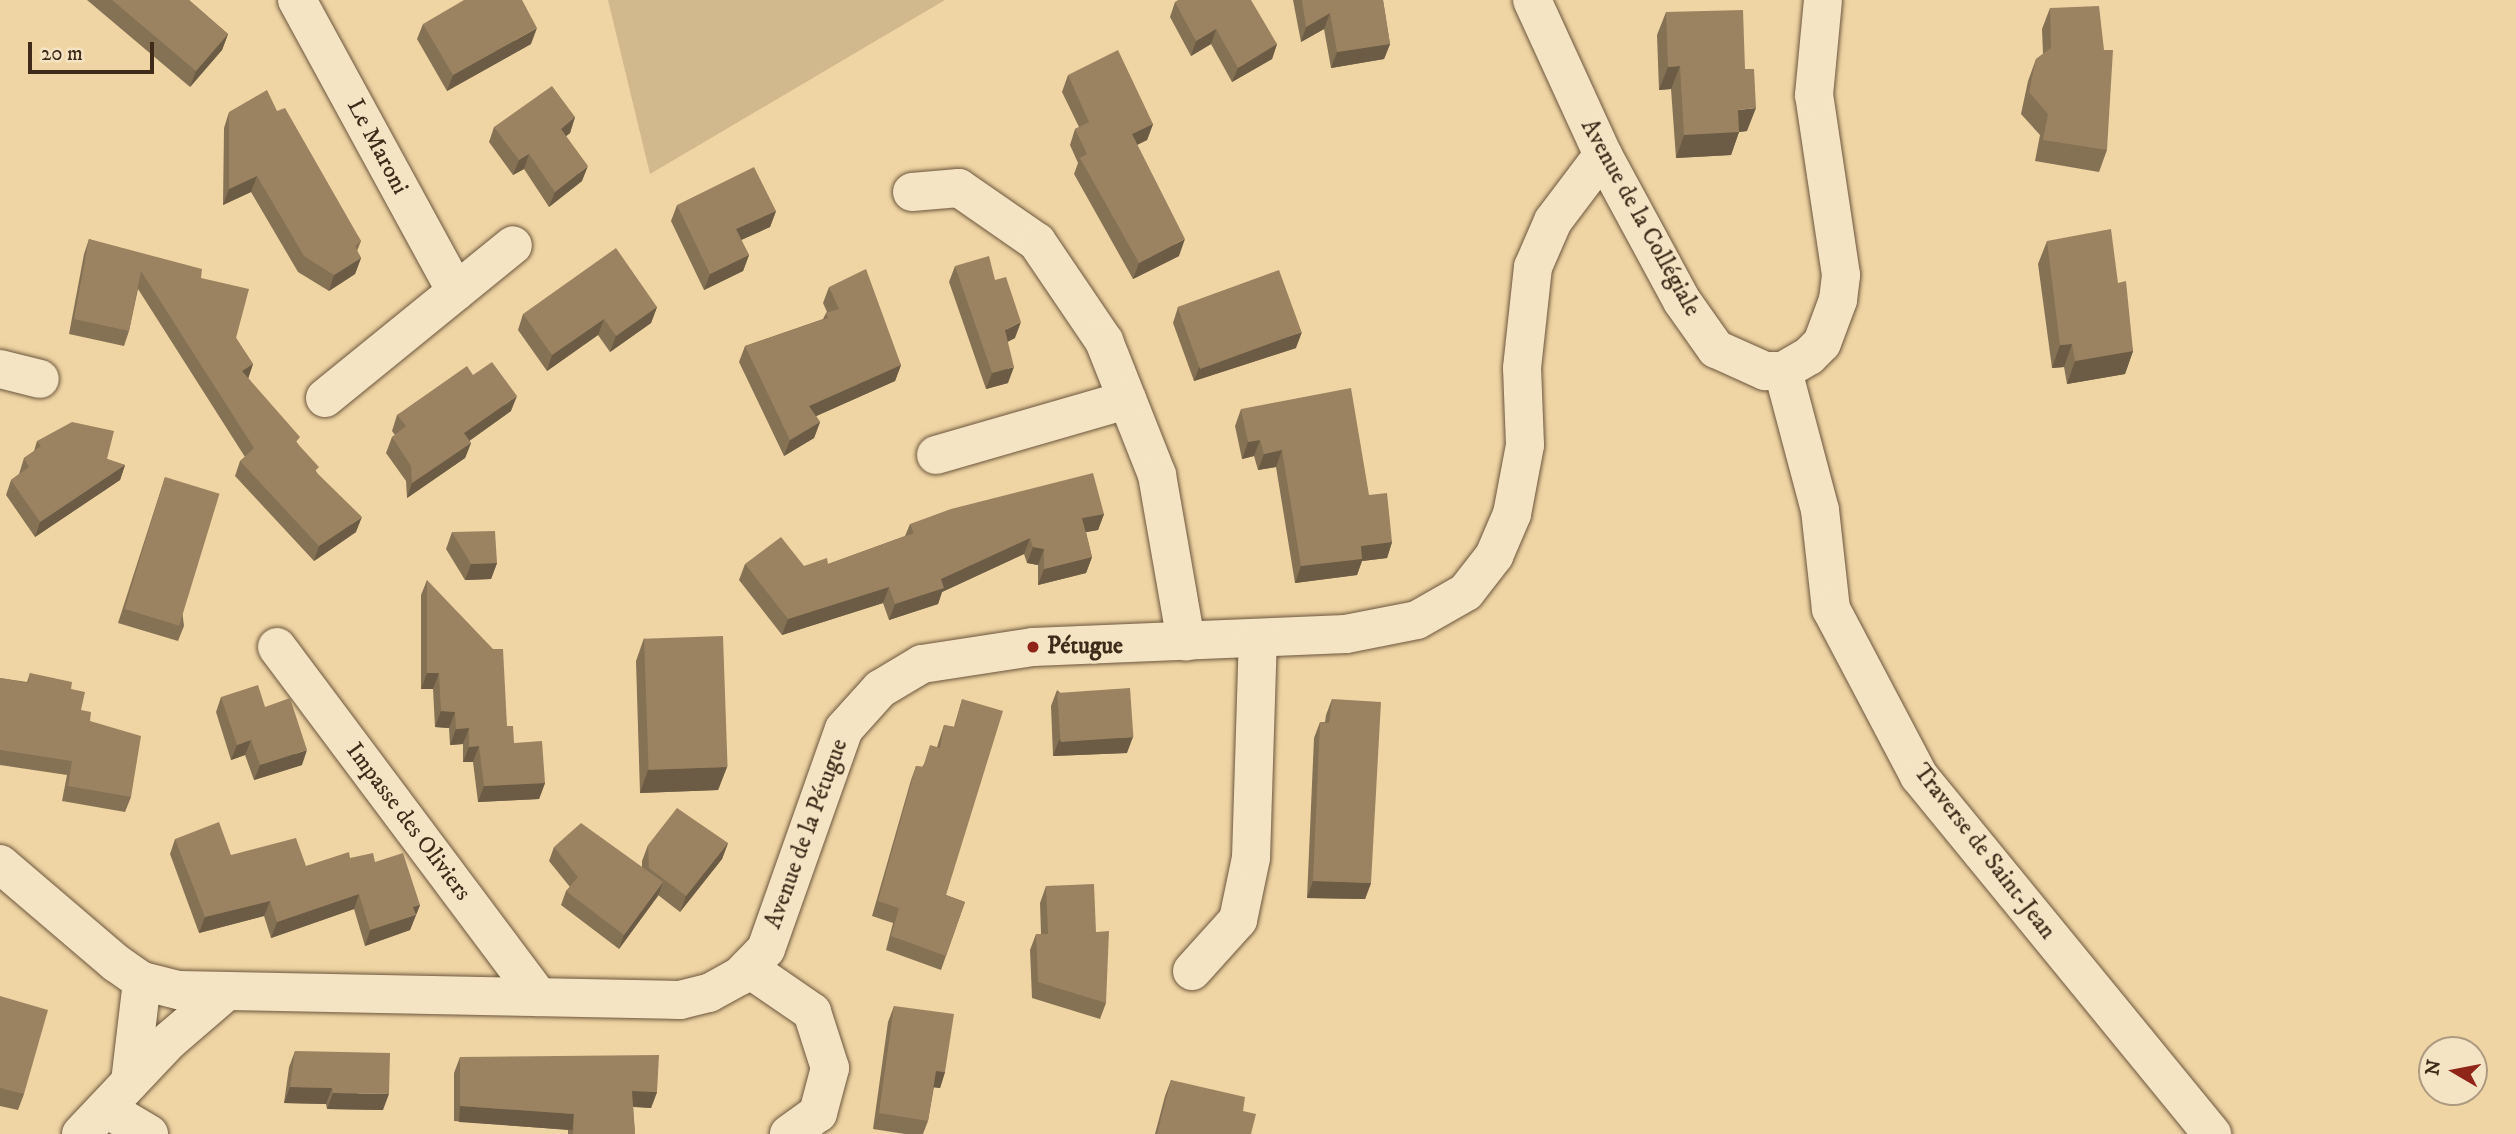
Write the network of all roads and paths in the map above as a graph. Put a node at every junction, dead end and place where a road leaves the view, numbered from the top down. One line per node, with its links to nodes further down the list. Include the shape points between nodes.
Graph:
1 (299, 0): 7 (street, Le Maroni)
2 (1532, 0): 4 (street, Avenue de la Collégiale)
3 (1823, 0): 9 (street, via 1814,95 1841,275 1822,343)
4 (1603, 155): 9 (street, Avenue de la Collégiale, via 1646,239 1716,349 1748,368); 14 (street, Avenue de la Pétugue, via 1553,221 1533,267 1522,368 1525,445 1513,514 1494,556 1466,592 1417,620 1346,634)
5 (912, 192): 12 (street, via 960,188 1037,242 1104,341)
6 (513, 245): 7 (street)
7 (456, 292): 11 (street)
8 (0, 369): 10 (street)
9 (1783, 371): 27 (street, Traverse de Saint-Jean, via 1820,510 1831,609 1919,776)
10 (40, 379)
11 (325, 398)
12 (1127, 400): 13 (street); 15 (street, via 1157,475)
13 (936, 455)
14 (1258, 638): 15 (street, Avenue de la Pétugue); 19 (street, via 1251,859 1238,920)
15 (1186, 641): 18 (street, Avenue de la Pétugue, via 961,654 922,664 880,689 844,729 766,949)
16 (277, 646): 22 (street, Impasse des Oliviers)
17 (0, 864): 20 (street)
18 (748, 968): 22 (street, Avenue de la Pétugue, via 709,993 680,1000); 26 (street, via 812,1012 830,1068 818,1113)
19 (1192, 971)
20 (153, 983): 21 (street, Avenue de la Pétugue); 23 (street); 24 (street)
21 (227, 991): 22 (street, Avenue de la Pétugue); 23 (street)
22 (539, 997)
23 (170, 1040): 24 (street)
24 (106, 1108): 25 (street)
25 (149, 1134)
26 (789, 1134)
27 (2212, 1134)

